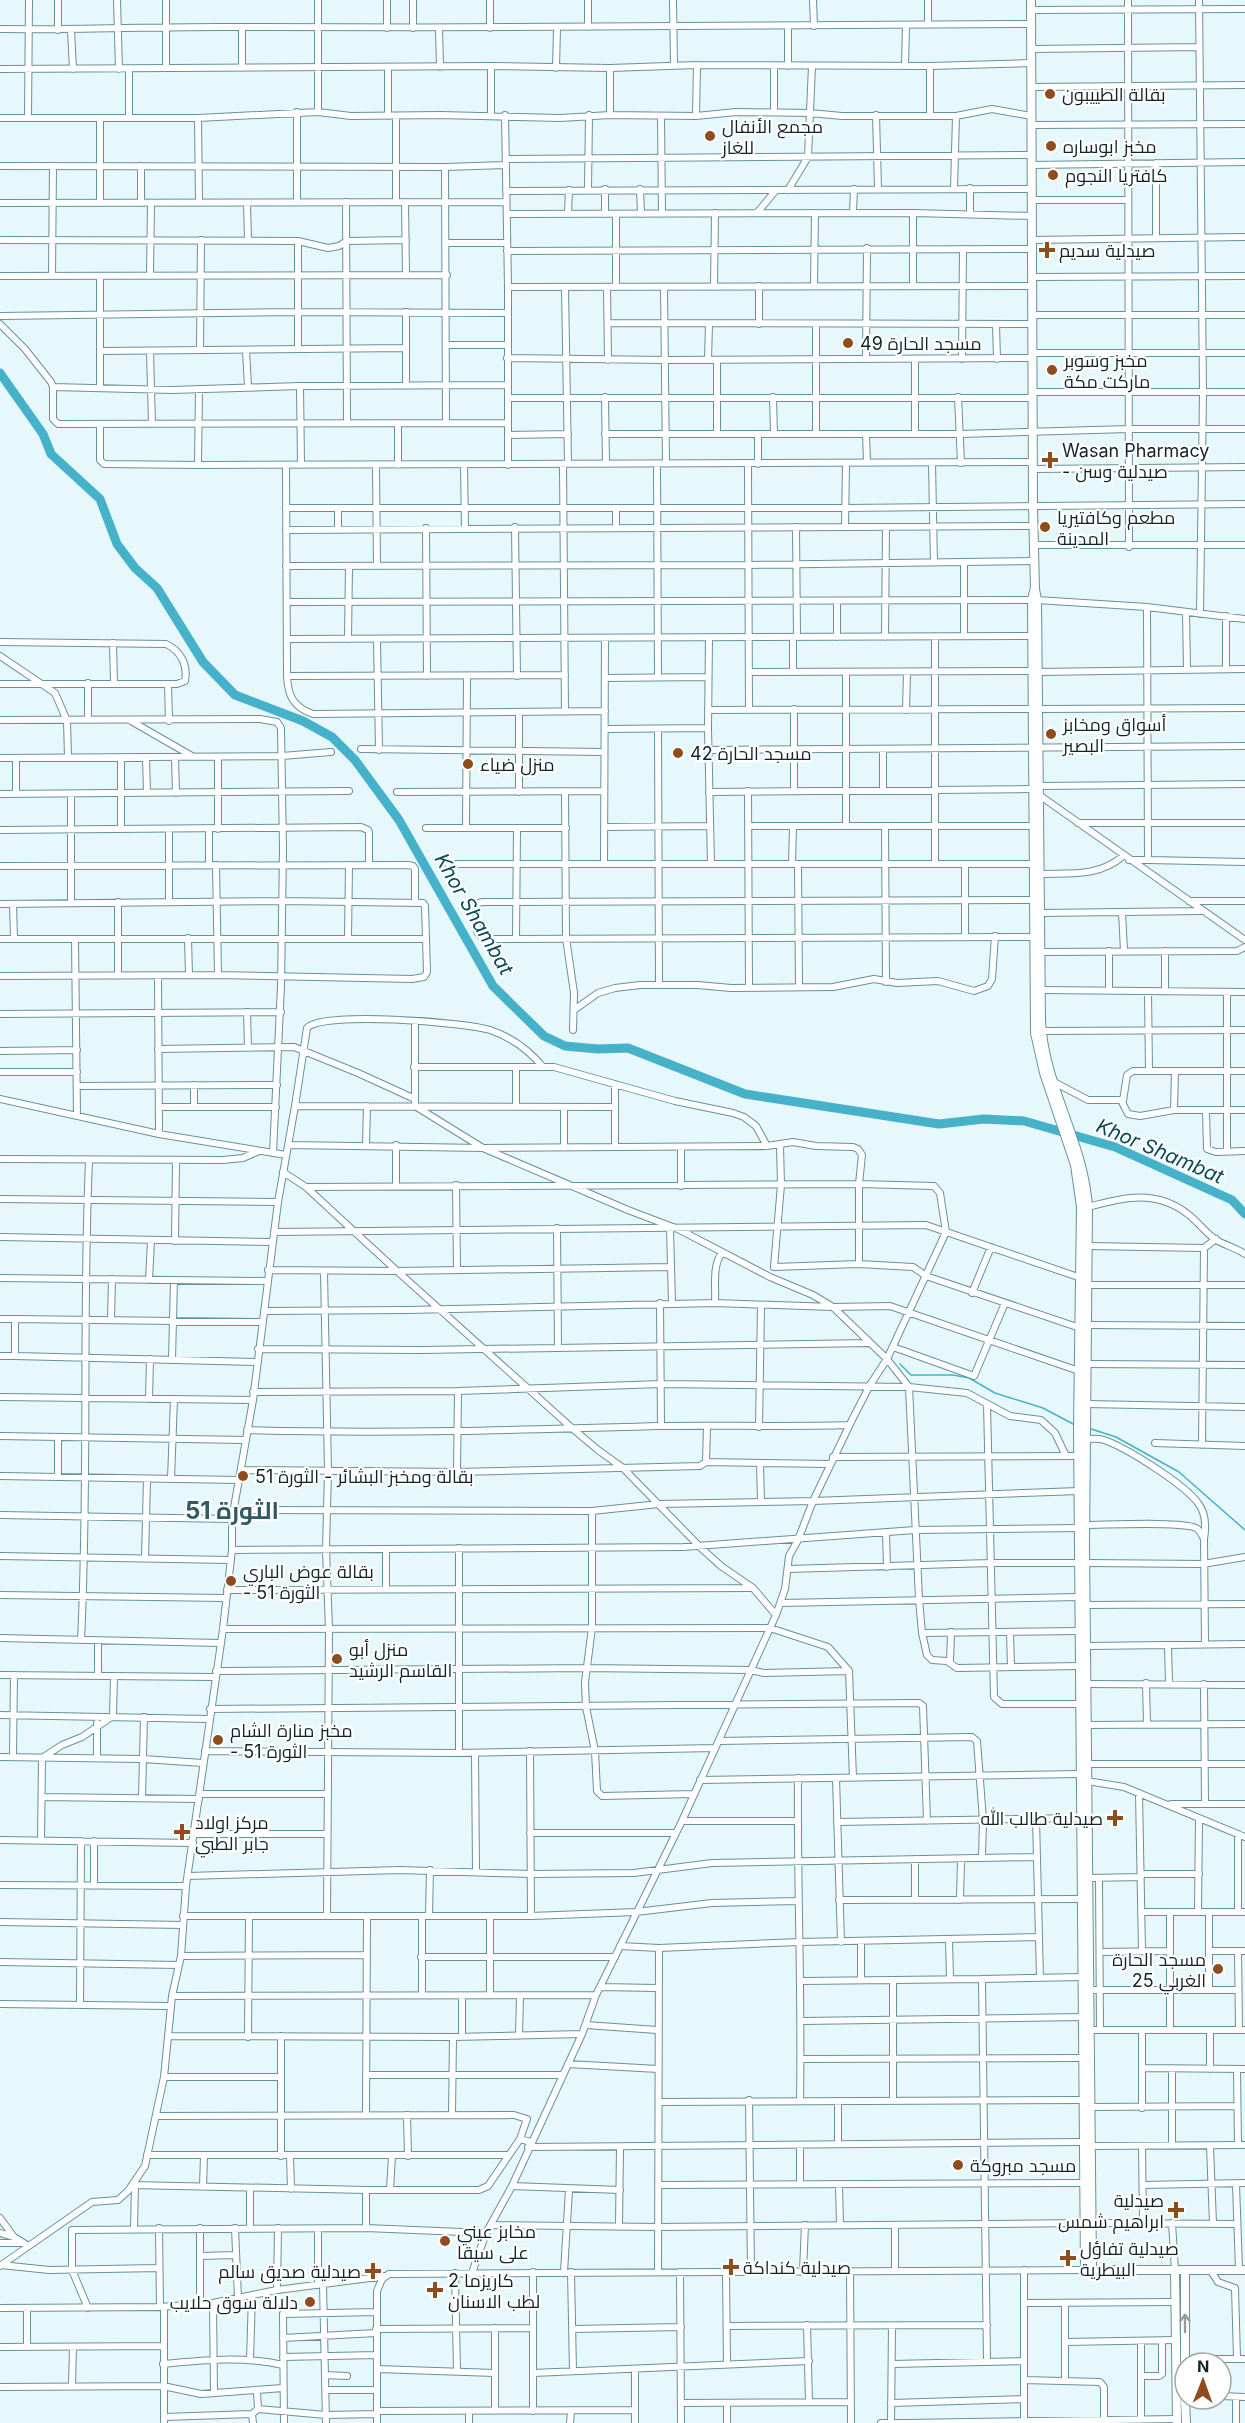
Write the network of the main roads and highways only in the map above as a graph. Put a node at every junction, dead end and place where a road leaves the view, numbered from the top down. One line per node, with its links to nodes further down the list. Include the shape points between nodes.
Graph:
1 (1031, 0): 2 (main road)
2 (1034, 600): 3 (main road); 3 (main road)
3 (1035, 672): 4 (main road)
4 (1037, 790): 5 (main road, via 1041,1031); 5 (main road, via 1033,826 1036,1044)
5 (1062, 1120): 6 (main road)
6 (1077, 1160): 7 (main road, via 1082,1207); 7 (main road, via 1085,1180 1088,1207 1088,1285)
7 (1083, 1327): 8 (main road); 8 (main road, via 1079,1371)
8 (1083, 1428): 9 (main road); 9 (main road, via 1079,1456)
9 (1083, 1526): 10 (main road)
10 (1083, 1563): 11 (main road, via 1080,1704); 11 (main road, via 1087,1646)
11 (1084, 1777): 12 (main road, via 1090,2030); 12 (main road, via 1081,1899)
12 (1088, 2144): 13 (main road); 13 (main road)
13 (1088, 2223): 14 (main road, via 1089,2270)
14 (1175, 2270): 15 (main road); 17 (main road)
15 (1185, 2270): 16 (main road); 18 (main road)
16 (1242, 2270)
17 (1175, 2287): 18 (main road); 20 (main road)
18 (1185, 2287): 19 (main road, one-way to 18)
19 (1185, 2351)
20 (1177, 2421)

